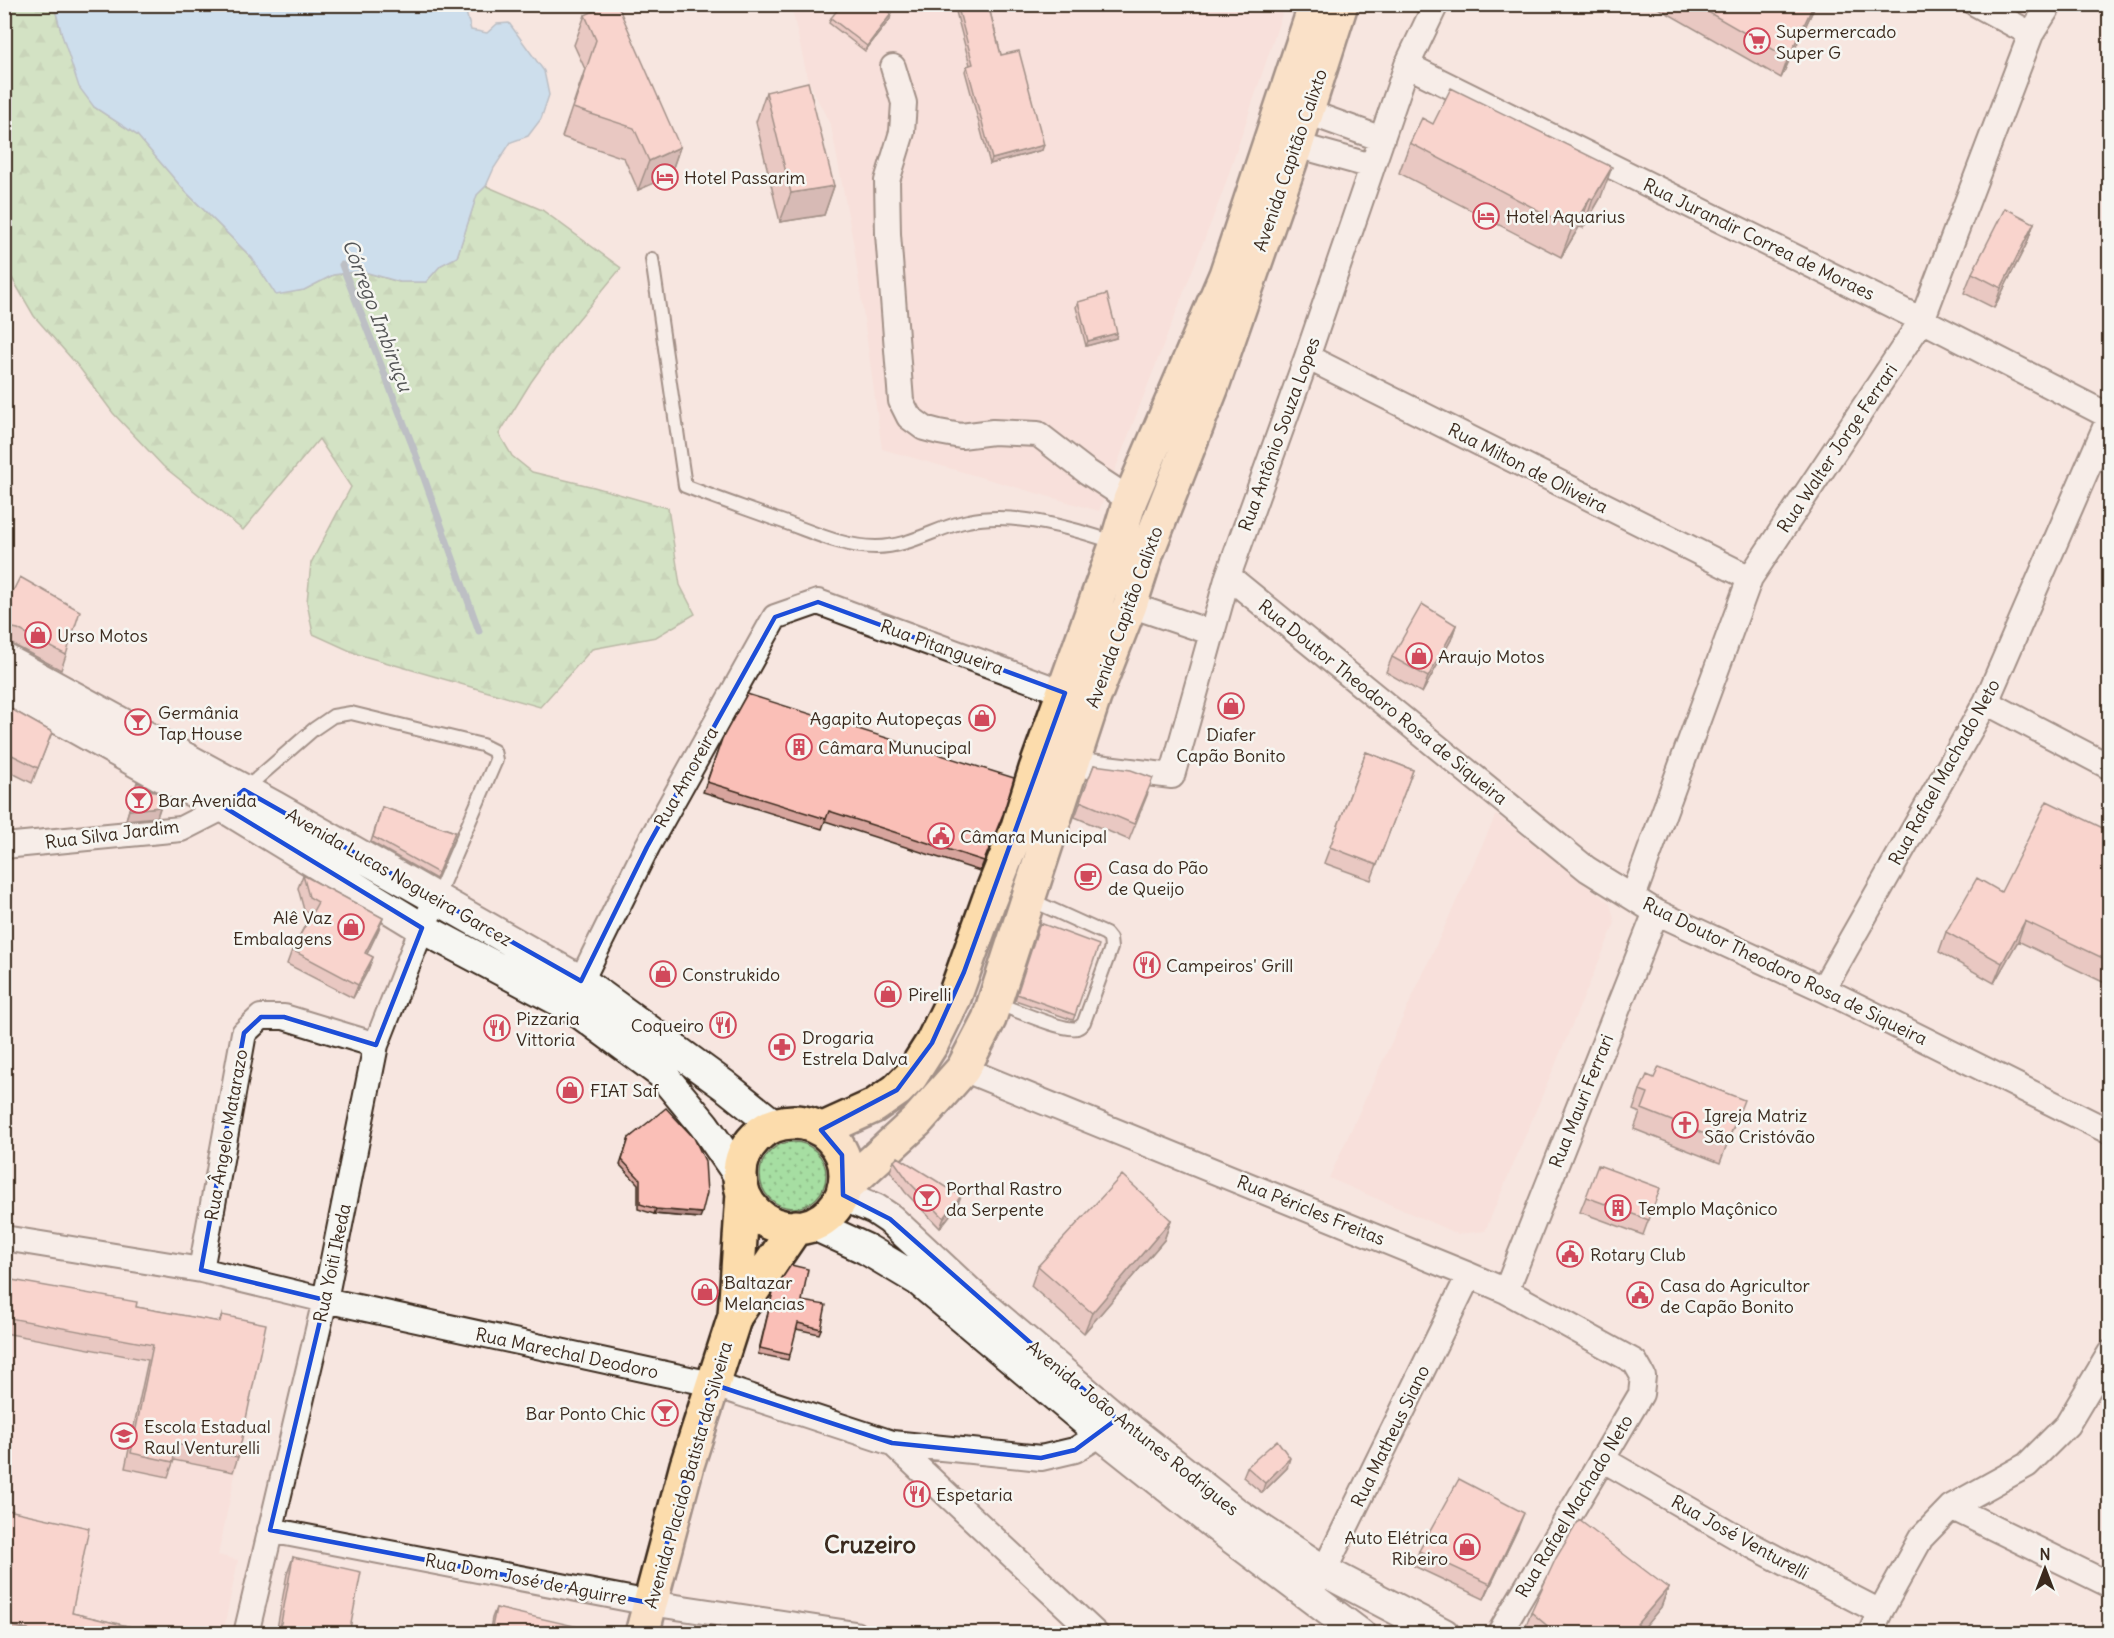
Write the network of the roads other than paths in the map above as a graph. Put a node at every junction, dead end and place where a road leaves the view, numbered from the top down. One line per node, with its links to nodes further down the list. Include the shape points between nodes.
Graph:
1 (1316, 4): 17 (main road, Avenida Capitão Calixto, via 1226,275)
2 (1341, 4): 9 (main road, Avenida Capitão Calixto)
3 (1436, 4): 7 (street, Rua Antônio Souza Lopes)
4 (1976, 4): 6 (street)
5 (2050, 4): 6 (street, Rua Walter Jorge Ferrari)
6 (2031, 34): 14 (street, Rua Walter Jorge Ferrari)
7 (1407, 65): 10 (street, Rua Antônio Souza Lopes); 14 (street, Rua Jurandir Correa de Moraes)
8 (893, 66): 17 (street, via 904,116 887,181 888,234 901,401 909,417 924,428 961,436 993,432 1038,435)
9 (1307, 112): 10 (street); 11 (main road, Avenida Capitão Calixto)
10 (1382, 139): 12 (street, Rua Antônio Souza Lopes)
11 (1296, 145): 12 (street); 22 (main road, Avenida Capitão Calixto)
12 (1372, 166): 15 (street, Rua Antônio Souza Lopes)
13 (652, 259): 18 (lane, via 685,486 842,543 877,547 913,541 968,521 1000,517 1074,529)
14 (1922, 320): 16 (street, Rua Jurandir Correa de Moraes); 20 (street, Rua Walter Jorge Ferrari)
15 (1307, 357): 19 (street, Rua Antônio Souza Lopes); 20 (street, Rua Milton de Oliveira)
16 (2109, 416): 27 (street, Rua Rafael Machado Neto)
17 (1130, 500): 18 (main road, Avenida Capitão Calixto)
18 (1118, 543): 26 (main road, Avenida Capitão Calixto)
19 (1228, 576): 23 (street, Rua Antônio Souza Lopes); 32 (street, Rua Doutor Theodoro Rosa de Siqueira, via 1587,869)
20 (1750, 578): 32 (street, Rua Walter Jorge Ferrari)
21 (818, 602): 26 (street, Rua Pitangueira); 37 (street, Rua Amoreira, via 775,617 647,847)
22 (1130, 605): 23 (street); 28 (main road, Avenida Capitão Calixto)
23 (1213, 633): 28 (street, Rua Antônio Souza Lopes, via 1172,776)
24 (4, 659): 30 (street, Avenida Lucas Nogueira Garcez)
25 (4, 688): 30 (street, Avenida Lucas Nogueira Garcez, via 158,774)
26 (1065, 693): 44 (main road, Avenida Capitão Calixto, via 964,972 932,1043 897,1090 874,1106)
27 (1986, 702): 29 (street); 38 (street, Rua Rafael Machado Neto)
28 (1073, 764): 33 (main road, Avenida Capitão Calixto)
29 (2109, 767)
30 (234, 798): 31 (street, Rua Silva Jardim, via 181,829); 34 (street, Avenida Lucas Nogueira Garcez); 34 (lane, via 333,716 351,713 494,750 496,760); 36 (street, Avenida Lucas Nogueira Garcez)
31 (4, 846)
32 (1633, 897): 35 (street, Rua Doutor Theodoro Rosa de Siqueira)
33 (1029, 899): 39 (main road, Avenida Capitão Calixto); 39 (lane, via 1106,934 1111,948 1084,1022 1078,1028 1055,1025)
34 (436, 900): 36 (street, Rua Yoiti Ikeda); 37 (street, Avenida Lucas Nogueira Garcez)
35 (1656, 912): 38 (street, Rua Doutor Theodoro Rosa de Siqueira); 52 (street, Rua Mauri Ferrari)
36 (422, 928): 40 (street, Avenida Lucas Nogueira Garcez, via 573,1008); 41 (street, Rua Yoiti Ikeda)
37 (581, 981): 40 (street, Avenida Lucas Nogueira Garcez)
38 (1823, 989): 45 (street, Rua Doutor Theodoro Rosa de Siqueira)
39 (995, 1002): 42 (main road, Avenida Capitão Calixto)
40 (628, 1031): 43 (street, Avenida Lucas Nogueira Garcez, via 724,1085); 46 (street, Avenida Lucas Nogueira Garcez, via 704,1125)
41 (376, 1045): 50 (street, Rua Ângelo Matarazo, via 284,1017 261,1017 244,1033); 53 (street, Rua Yoiti Ikeda)
42 (963, 1069): 47 (main road, Avenida Capitão Calixto, via 917,1121); 51 (street, Rua Péricles Freitas)
43 (774, 1125): 44 (main road, via 790,1122); 46 (main road, via 759,1133 748,1146 741,1161)
44 (821, 1130): 47 (main road, via 842,1155 846,1172)
45 (2109, 1132)
46 (741, 1185): 48 (main road, via 751,1208 764,1219 779,1226); 54 (main road, Avenida Placido Batista da Silveira)
47 (843, 1191): 48 (main road, via 830,1213); 58 (street, Avenida João Antunes Rodrigues, via 890,1219)
48 (804, 1226): 54 (main road, Avenida Placido Batista da Silveira); 58 (street, Avenida João Antunes Rodrigues, via 866,1249 918,1280)
49 (4, 1238): 50 (street, Rua Marechal Deodoro)
50 (201, 1270): 53 (street, Rua Marechal Deodoro)
51 (1469, 1275): 52 (street, Rua Péricles Freitas); 63 (street, Rua Matheus Siano)
52 (1506, 1291): 56 (street, Rua Péricles Freitas, via 1635,1362)
53 (325, 1300): 57 (street, Rua Marechal Deodoro); 62 (street, Rua Yoiti Ikeda)
54 (735, 1316): 57 (main road, Avenida Placido Batista da Silveira)
55 (2109, 1353): 61 (street, via 2067,1425 2027,1465)
56 (1643, 1376): 60 (street, Rua Rafael Machado Neto, via 1641,1394)
57 (712, 1384): 59 (street, Rua Marechal Deodoro); 66 (main road, Avenida Placido Batista da Silveira)
58 (1109, 1426): 59 (street, Rua Marechal Deodoro, via 1075,1450 1041,1458); 63 (street, Avenida João Antunes Rodrigues, via 1224,1532)
59 (892, 1443): 69 (street)
60 (1602, 1459): 65 (street, Rua José Venturelli, via 1749,1544); 72 (street, Rua Rafael Machado Neto)
61 (1951, 1507): 64 (street); 65 (street, via 1921,1538)
62 (270, 1530): 66 (street, Rua Dom José de Aguirre); 67 (street, Rua Yoiti Ikeda)
63 (1316, 1583): 70 (street, Avenida João Antunes Rodrigues); 71 (street, Avenida João Antunes Rodrigues)
64 (2109, 1585)
65 (1880, 1612): 73 (street)
66 (646, 1618): 68 (street, Rua Dom José de Aguirre)
67 (246, 1634)
68 (855, 1634)
69 (1096, 1634)
70 (1360, 1634)
71 (1443, 1634)
72 (1499, 1634)
73 (1870, 1634)

